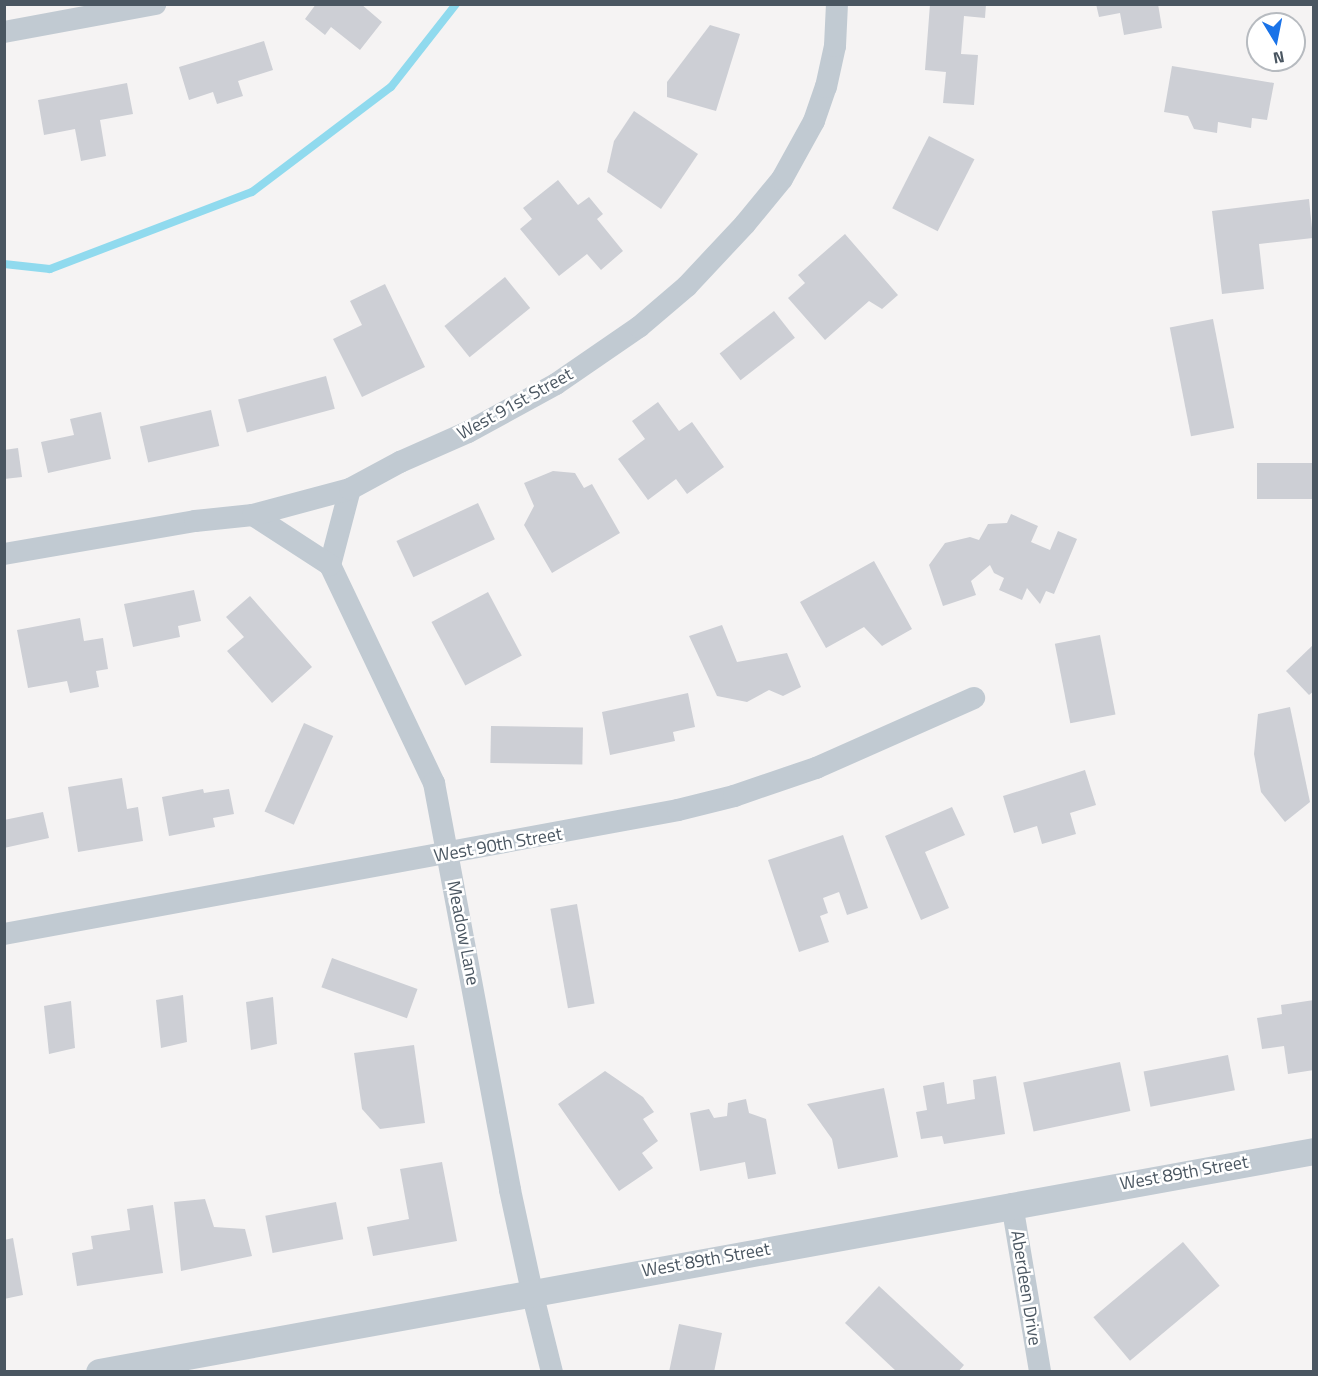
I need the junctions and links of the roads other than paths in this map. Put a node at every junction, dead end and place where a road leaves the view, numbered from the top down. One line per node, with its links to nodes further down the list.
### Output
1 (155, 4): 3 (street)
2 (837, 4): 4 (street, West 91st Street)
3 (4, 32)
4 (350, 489): 5 (street, West 91st Street); 7 (street)
5 (253, 515): 6 (street, West 91st Street); 7 (street)
6 (4, 554)
7 (330, 565): 9 (street, Meadow Lane)
8 (974, 698): 9 (street, West 90th Street)
9 (448, 854): 10 (street, West 90th Street); 13 (street, Meadow Lane)
10 (4, 934)
11 (1314, 1151): 12 (street, West 89th Street)
12 (1012, 1204): 13 (street, West 89th Street); 16 (street, Aberdeen Drive)
13 (531, 1292): 14 (street, West 89th Street); 15 (street, Meadow Lane)
14 (99, 1371)
15 (552, 1371)
16 (1040, 1371)

